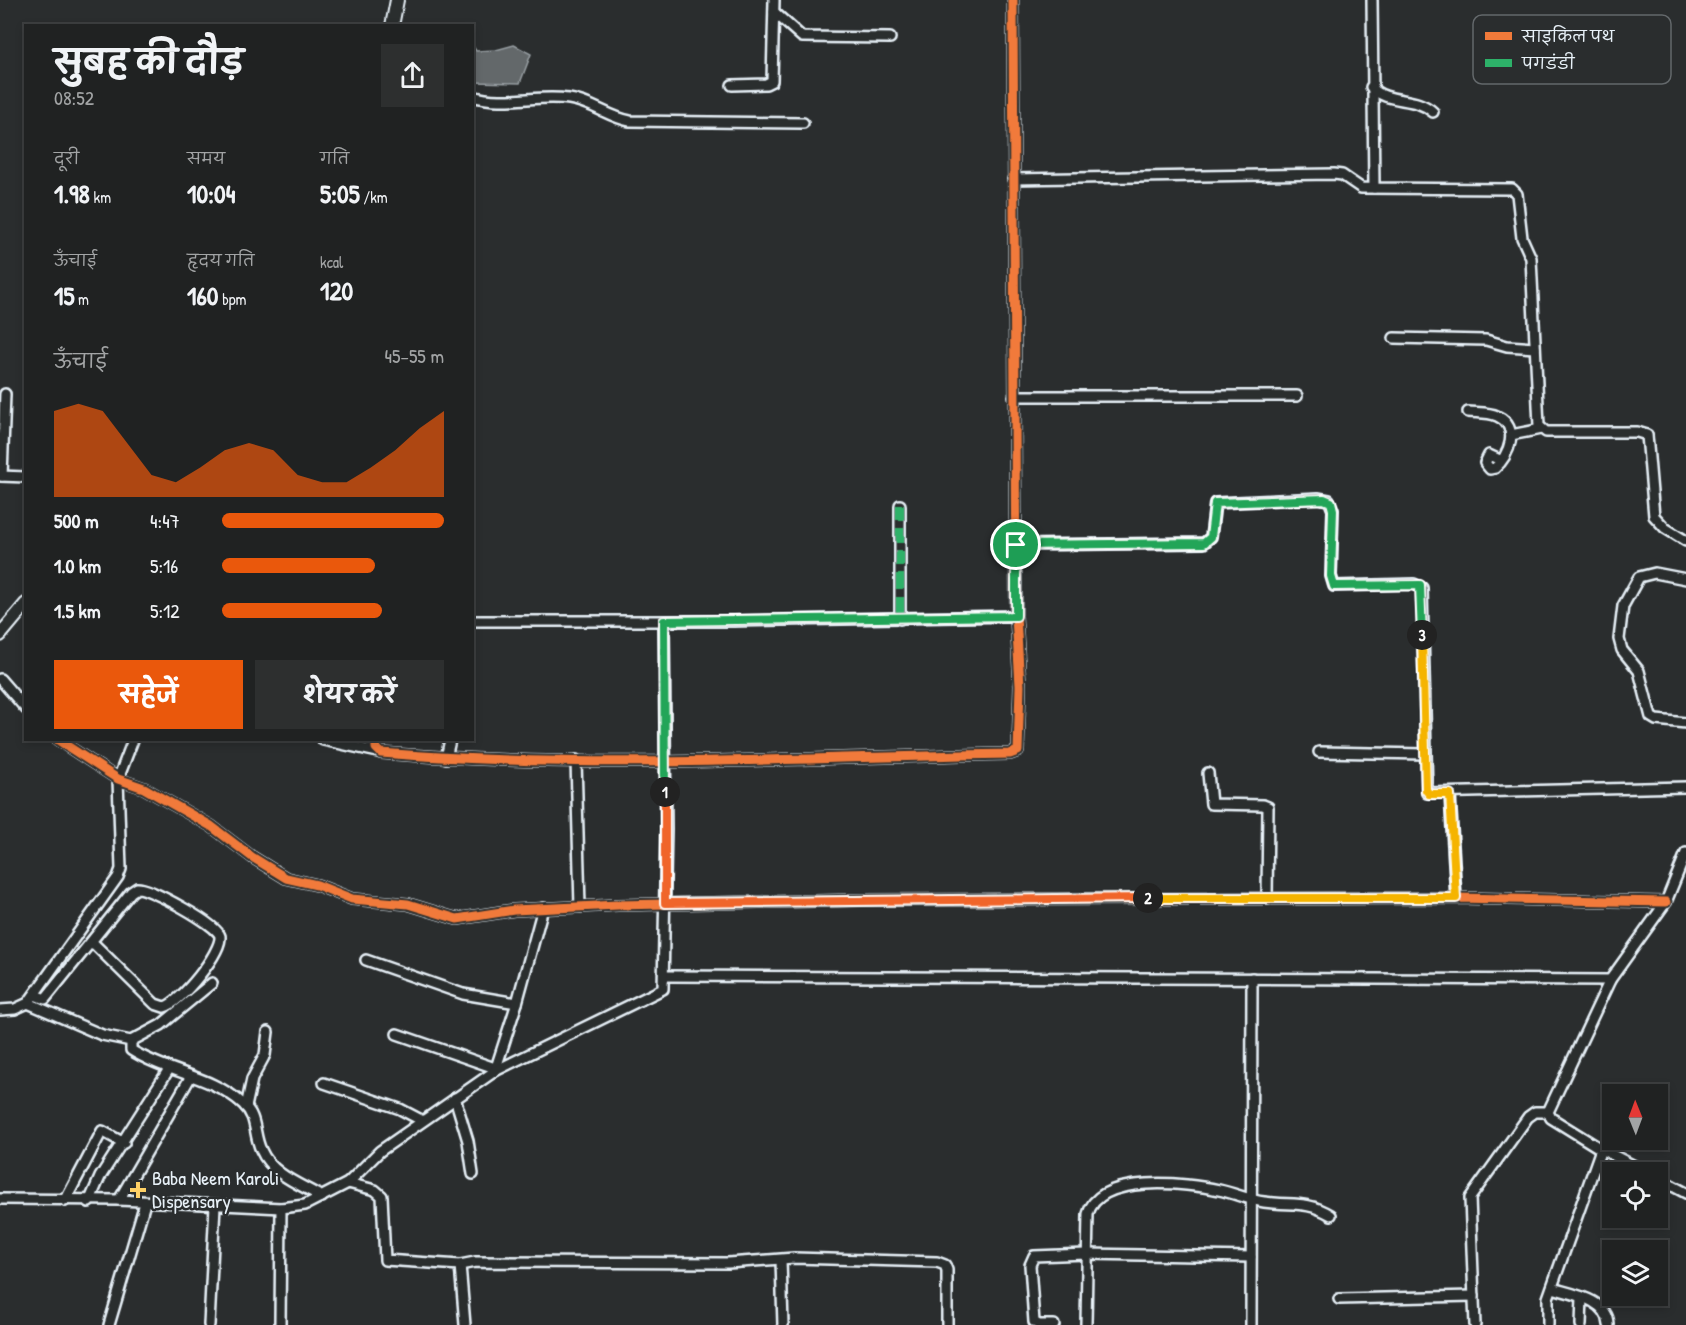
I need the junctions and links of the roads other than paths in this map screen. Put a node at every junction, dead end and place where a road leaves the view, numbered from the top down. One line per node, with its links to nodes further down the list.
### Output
1 (397, 0): 6 (street)
2 (774, 0): 5 (street)
3 (1013, 0): 13 (street)
4 (1372, 0): 9 (street)
5 (774, 12): 7 (street); 8 (street)
6 (392, 24)
7 (890, 38)
8 (732, 85)
9 (1371, 87): 11 (street); 14 (street)
10 (474, 96): 12 (street)
11 (1433, 112)
12 (803, 123)
13 (1013, 180): 14 (street); 18 (street)
14 (1374, 188): 16 (street)
15 (1394, 338): 16 (street)
16 (1535, 348): 21 (street)
17 (5, 394): 24 (street)
18 (1014, 396): 19 (street); 28 (street)
19 (1297, 396)
20 (1468, 412): 22 (street)
21 (1541, 429): 22 (street); 27 (street)
22 (1511, 435): 23 (street)
23 (1500, 460)
24 (1, 476): 25 (street)
25 (24, 477)
26 (900, 505): 32 (street)
27 (1686, 541)
28 (1016, 545): 31 (street); 46 (street)
29 (1686, 579): 38 (street)
30 (24, 606): 35 (street)
31 (1016, 616): 32 (street); 49 (street)
32 (900, 619): 34 (street)
33 (474, 621): 34 (street)
34 (664, 621): 49 (street)
35 (0, 635)
36 (0, 679): 37 (street)
37 (24, 707)
38 (1686, 723)
39 (60, 741): 51 (street)
40 (133, 741): 51 (street)
41 (328, 741): 44 (street)
42 (376, 741): 44 (street)
43 (450, 741): 47 (street)
44 (378, 752): 47 (street)
45 (1319, 752): 46 (street)
46 (1425, 754): 53 (street)
47 (446, 758): 48 (street)
48 (576, 760): 49 (street); 59 (street)
49 (665, 761): 58 (street)
50 (1208, 773): 56 (street)
51 (118, 779): 60 (street); 67 (street)
52 (1686, 787): 53 (street)
53 (1450, 794): 55 (street)
54 (1686, 853): 57 (street)
55 (1456, 898): 56 (street); 57 (street)
56 (1267, 899): 58 (street)
57 (1666, 902): 65 (street)
58 (665, 903): 59 (street); 63 (street)
59 (580, 907): 60 (street)
60 (543, 908): 69 (street)
61 (92, 942): 61 (street); 67 (street)
62 (366, 960): 69 (street)
63 (665, 976): 64 (street); 74 (street)
64 (1252, 978): 65 (street); 91 (street)
65 (1611, 980): 80 (street)
66 (212, 983): 73 (street)
67 (34, 995): 68 (street)
68 (28, 1003): 70 (street); 73 (street)
69 (518, 1003): 74 (street)
70 (0, 1010)
71 (268, 1032): 79 (street)
72 (397, 1034): 74 (street)
73 (131, 1041): 75 (street)
74 (495, 1069): 78 (street)
75 (169, 1070): 76 (street); 82 (street)
76 (191, 1076): 79 (street); 92 (street)
77 (324, 1083): 81 (street)
78 (455, 1098): 81 (street); 85 (street)
79 (246, 1107): 89 (street)
80 (1548, 1112): 83 (street); 104 (street)
81 (422, 1120): 86 (street)
82 (124, 1143): 93 (street); 94 (street)
83 (1601, 1149): 84 (street); 103 (street)
84 (1626, 1162)
85 (472, 1174)
86 (348, 1183): 89 (street); 102 (street)
87 (1668, 1183): 88 (street)
88 (1686, 1193)
89 (322, 1197): 97 (street)
90 (0, 1199): 93 (street)
91 (1252, 1199): 98 (street); 99 (street); 100 (street)
92 (119, 1200): 94 (street); 95 (street)
93 (65, 1201): 94 (street)
94 (89, 1202)
95 (145, 1203): 96 (street); 107 (street)
96 (215, 1205): 97 (street); 108 (street)
97 (281, 1208): 109 (street)
98 (1331, 1215)
99 (1086, 1254): 100 (street); 113 (street); 114 (street)
100 (1251, 1257): 115 (street)
101 (781, 1260): 102 (street); 111 (street); 112 (street)
102 (460, 1265): 110 (street)
103 (1552, 1288): 105 (street); 117 (street)
104 (1474, 1296): 106 (street); 116 (street)
105 (1582, 1298): 118 (street); 119 (street)
106 (1339, 1299)
107 (109, 1325)
108 (209, 1325)
109 (280, 1325)
110 (465, 1325)
111 (783, 1325)
112 (946, 1325)
113 (1054, 1325)
114 (1086, 1325)
115 (1251, 1325)
116 (1475, 1325)
117 (1548, 1325)
118 (1581, 1325)
119 (1609, 1325)

